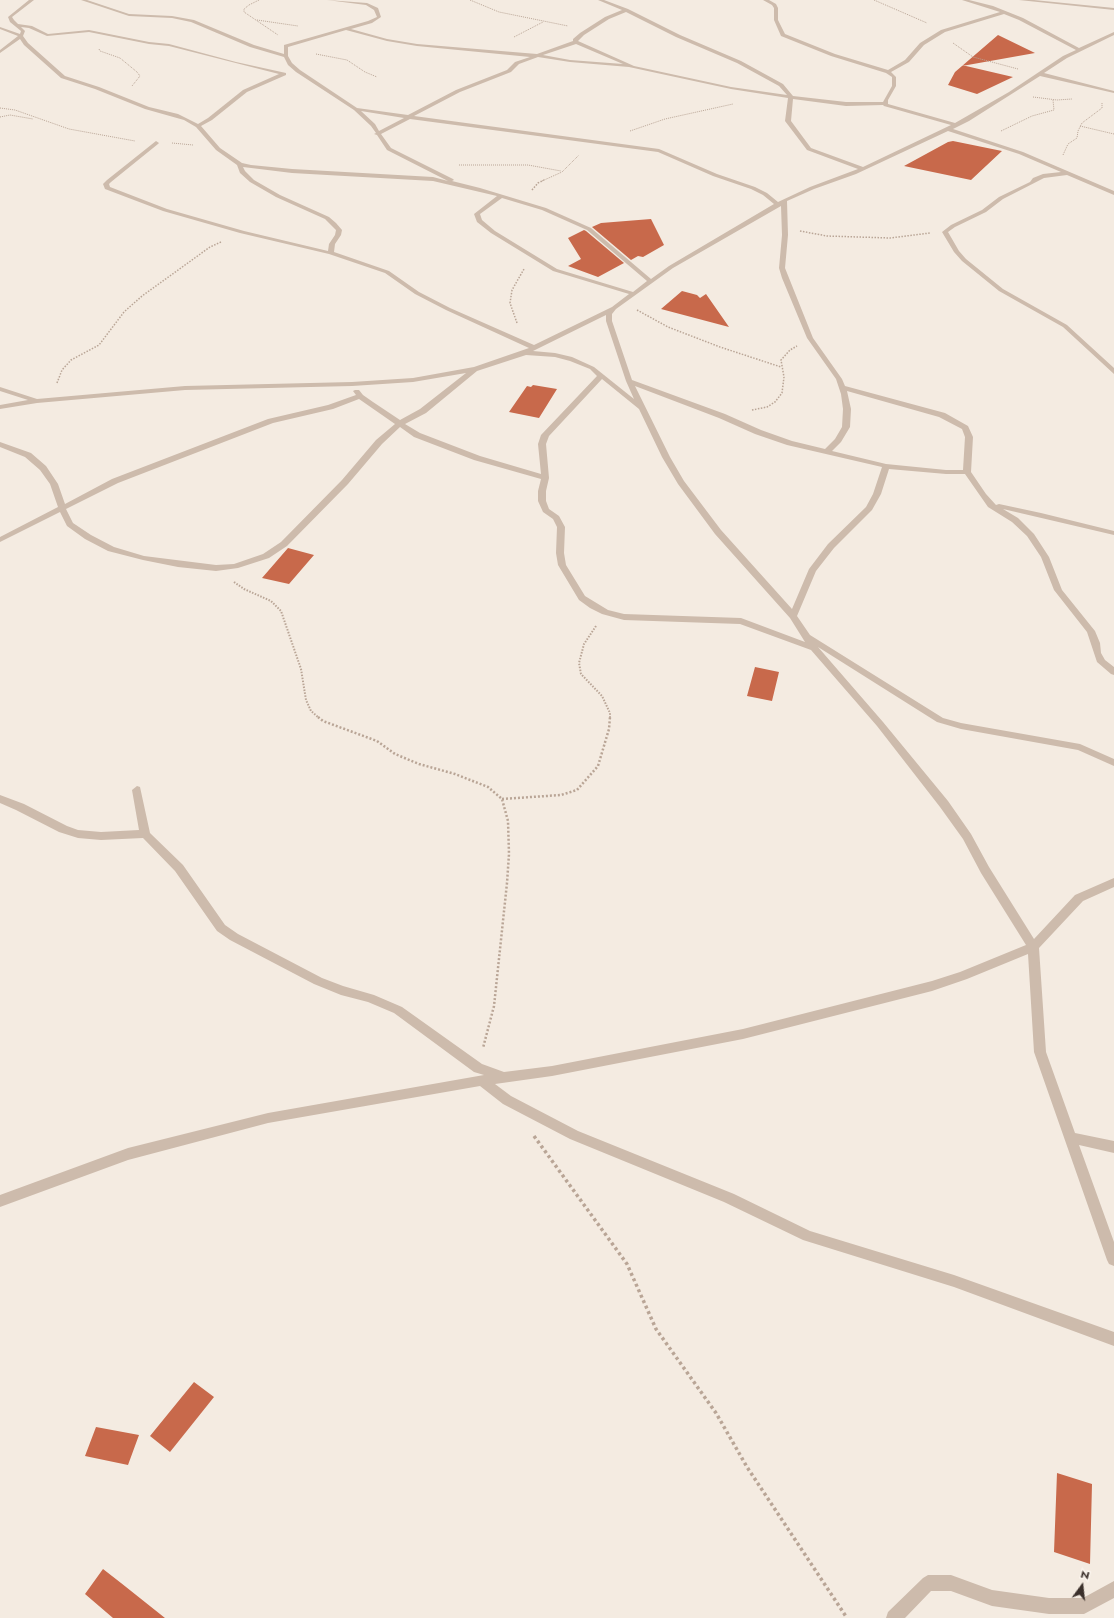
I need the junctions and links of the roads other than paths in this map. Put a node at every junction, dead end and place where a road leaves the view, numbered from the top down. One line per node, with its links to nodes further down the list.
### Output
1 (32, 0): 13 (street)
2 (83, 0): 21 (street)
3 (329, 0): 15 (street)
4 (600, 0): 10 (street)
5 (766, 0): 25 (street)
6 (964, 0): 9 (street)
7 (989, 0): 9 (street)
8 (1021, 0): 11 (street)
9 (991, 7): 12 (street)
10 (626, 10): 18 (street); 29 (street)
11 (1114, 10)
12 (1004, 12): 19 (street); 25 (street)
13 (18, 25): 17 (street); 26 (street)
14 (0, 28): 17 (street)
15 (344, 29): 21 (street); 22 (street)
16 (1114, 33): 19 (street)
17 (21, 36): 20 (street); 33 (street)
18 (576, 42): 22 (street); 23 (street)
19 (1079, 50): 27 (street)
20 (0, 52)
21 (286, 56): 24 (street)
22 (540, 56): 23 (street); 32 (street)
23 (633, 66): 29 (street)
24 (298, 71): 26 (street); 31 (street)
25 (888, 72): 30 (street)
26 (283, 74): 33 (street)
27 (1040, 74): 28 (street); 34 (street)
28 (1114, 92)
29 (791, 98): 30 (street); 38 (street)
30 (885, 103): 34 (street)
31 (356, 109): 32 (street); 35 (street)
32 (410, 117): 35 (street); 43 (street)
33 (198, 126): 37 (street)
34 (952, 127): 38 (street); 39 (street)
35 (377, 134): 40 (street)
36 (156, 143): 44 (street)
37 (240, 164): 40 (street); 44 (street)
38 (863, 169): 43 (street)
39 (1068, 173): 41 (street); 51 (street)
40 (459, 184): 42 (street)
41 (1114, 194)
42 (501, 196): 45 (street); 46 (street)
43 (781, 203): 45 (street); 55 (street)
44 (331, 253): 48 (street)
45 (651, 282): 46 (street)
46 (634, 294): 47 (street)
47 (614, 308): 48 (street); 53 (street)
48 (534, 348): 49 (street)
49 (524, 353): 50 (street); 52 (street)
50 (476, 369): 54 (street); 61 (street)
51 (1114, 372)
52 (602, 375): 60 (street); 66 (street)
53 (629, 381): 60 (street); 63 (street)
54 (352, 384): 57 (street); 58 (street)
55 (842, 387): 63 (street); 65 (street)
56 (0, 389): 58 (street)
57 (360, 396): 61 (street); 68 (street)
58 (37, 401): 59 (street)
59 (0, 407)
60 (644, 411): 71 (street)
61 (400, 423): 66 (street); 68 (street)
62 (0, 444): 68 (street)
63 (827, 451): 64 (street)
64 (886, 466): 65 (street); 71 (street)
65 (967, 472): 67 (street)
66 (545, 478): 73 (street)
67 (991, 505): 69 (street); 74 (street)
68 (62, 508): 70 (street)
69 (1114, 533)
70 (0, 540)
71 (793, 616): 72 (street)
72 (808, 636): 73 (street); 75 (street)
73 (814, 648): 80 (street)
74 (1114, 672)
75 (1114, 763)
76 (137, 790): 78 (street)
77 (0, 800): 78 (street)
78 (145, 834): 81 (street)
79 (1114, 882): 80 (street)
80 (1033, 947): 81 (street); 83 (street)
81 (504, 1077): 82 (street)
82 (482, 1081): 85 (street); 87 (street)
83 (1070, 1137): 84 (street); 86 (street)
84 (1114, 1147)
85 (0, 1201)
86 (1114, 1260)
87 (1114, 1339)
88 (1114, 1589): 89 (street)
89 (894, 1618)

